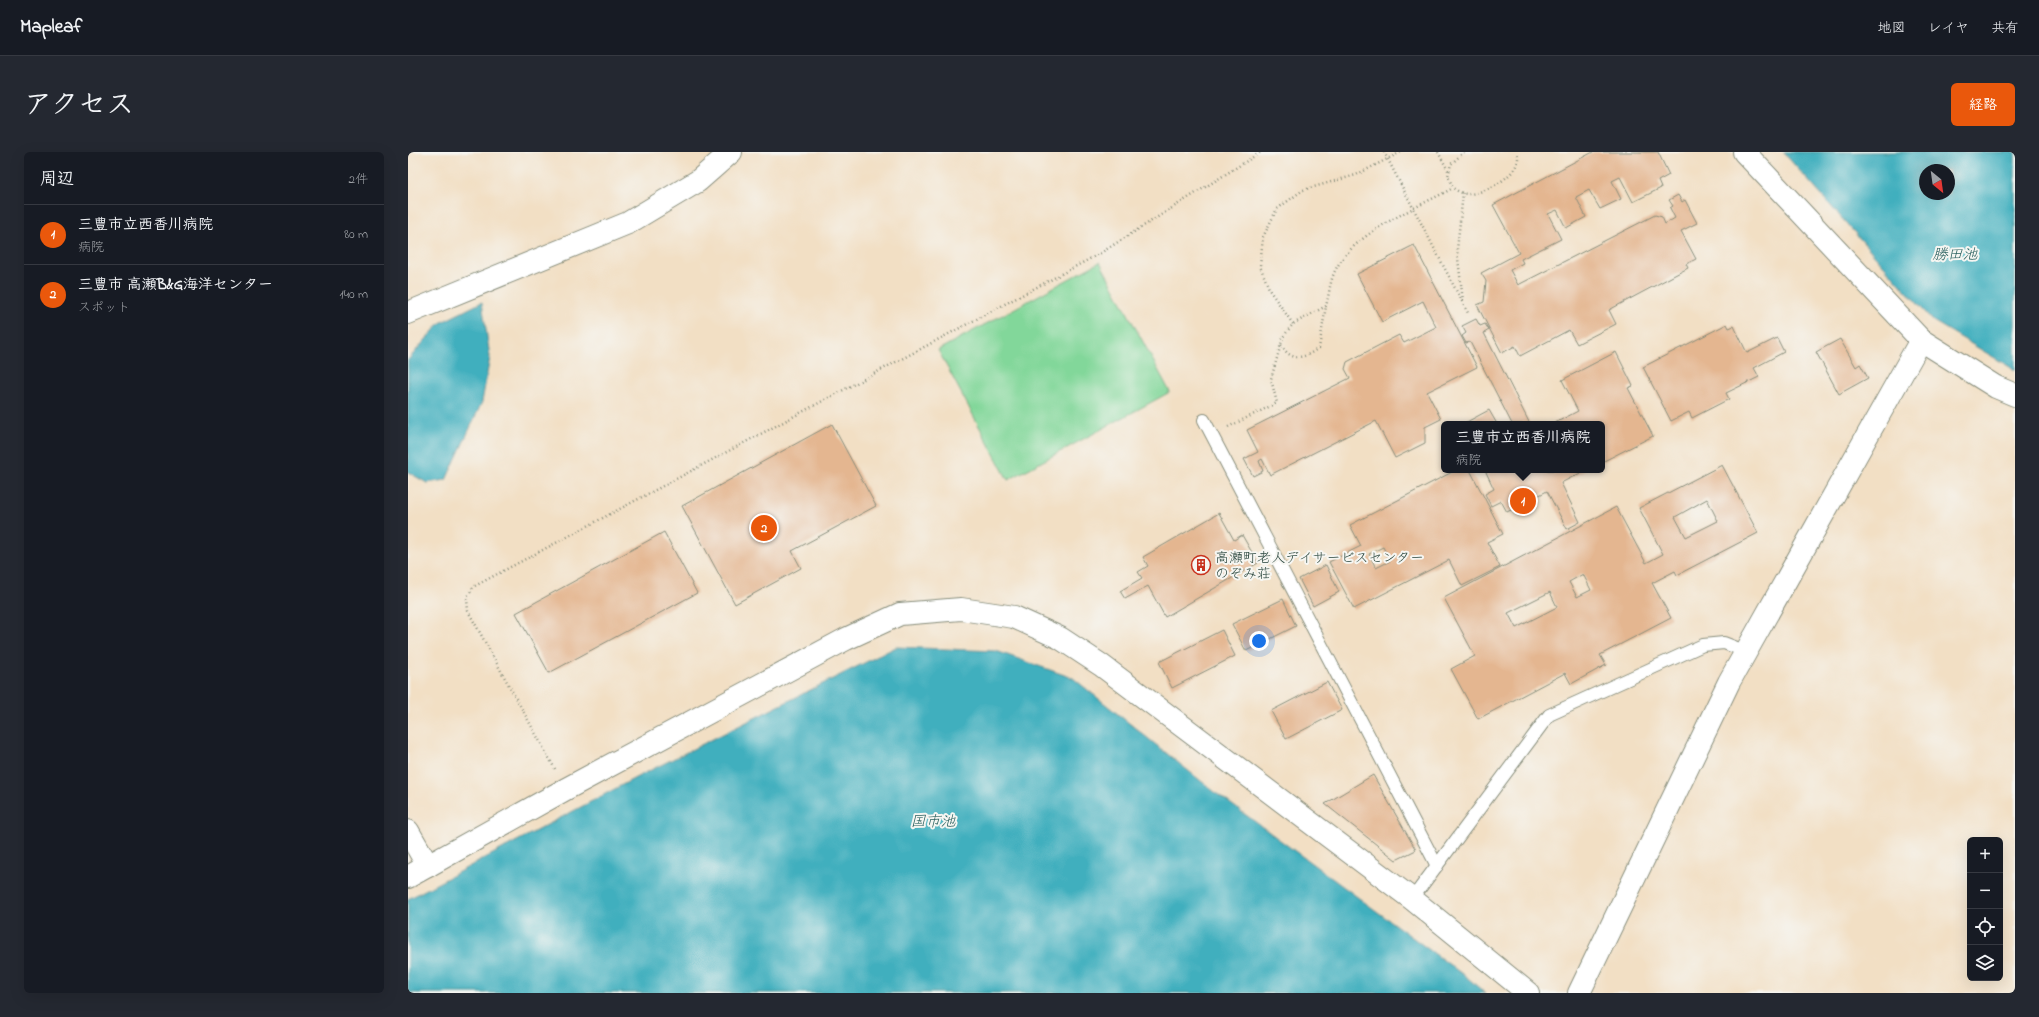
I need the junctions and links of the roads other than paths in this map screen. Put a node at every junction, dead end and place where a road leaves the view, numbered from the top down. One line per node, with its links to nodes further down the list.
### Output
1 (731, 152): 3 (street)
2 (1744, 152): 4 (street)
3 (408, 313)
4 (1921, 340): 5 (street); 7 (street)
5 (2015, 395)
6 (1204, 420): 10 (lane)
7 (1746, 652): 10 (lane); 14 (street)
8 (408, 830): 9 (street)
9 (428, 866): 11 (street); 12 (street)
10 (1437, 866): 12 (lane)
11 (408, 877)
12 (1412, 899): 13 (street)
13 (1528, 993)
14 (1579, 993)

